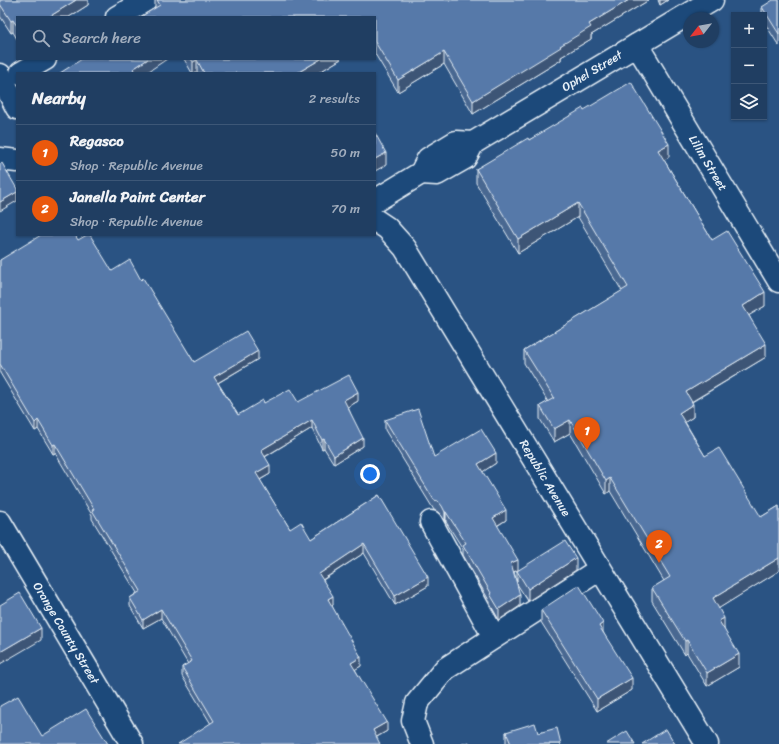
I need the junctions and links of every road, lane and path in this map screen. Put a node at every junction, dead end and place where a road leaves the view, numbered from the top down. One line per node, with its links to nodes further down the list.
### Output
1 (146, 0): 3 (street)
2 (712, 0): 4 (street, Ophel Street)
3 (119, 16)
4 (637, 45): 11 (street, Ophel Street); 13 (street, Lilim Street)
5 (43, 60): 6 (street)
6 (20, 72)
7 (8, 78): 8 (street)
8 (16, 105)
9 (0, 158): 10 (street)
10 (16, 161)
11 (376, 199)
12 (376, 221): 16 (street, Republic Avenue)
13 (779, 281)
14 (0, 522): 18 (street, Orange County Street)
15 (431, 522): 17 (street)
16 (600, 568): 17 (street); 20 (street, Republic Avenue)
17 (494, 637): 19 (street)
18 (132, 744)
19 (422, 744)
20 (707, 744)

